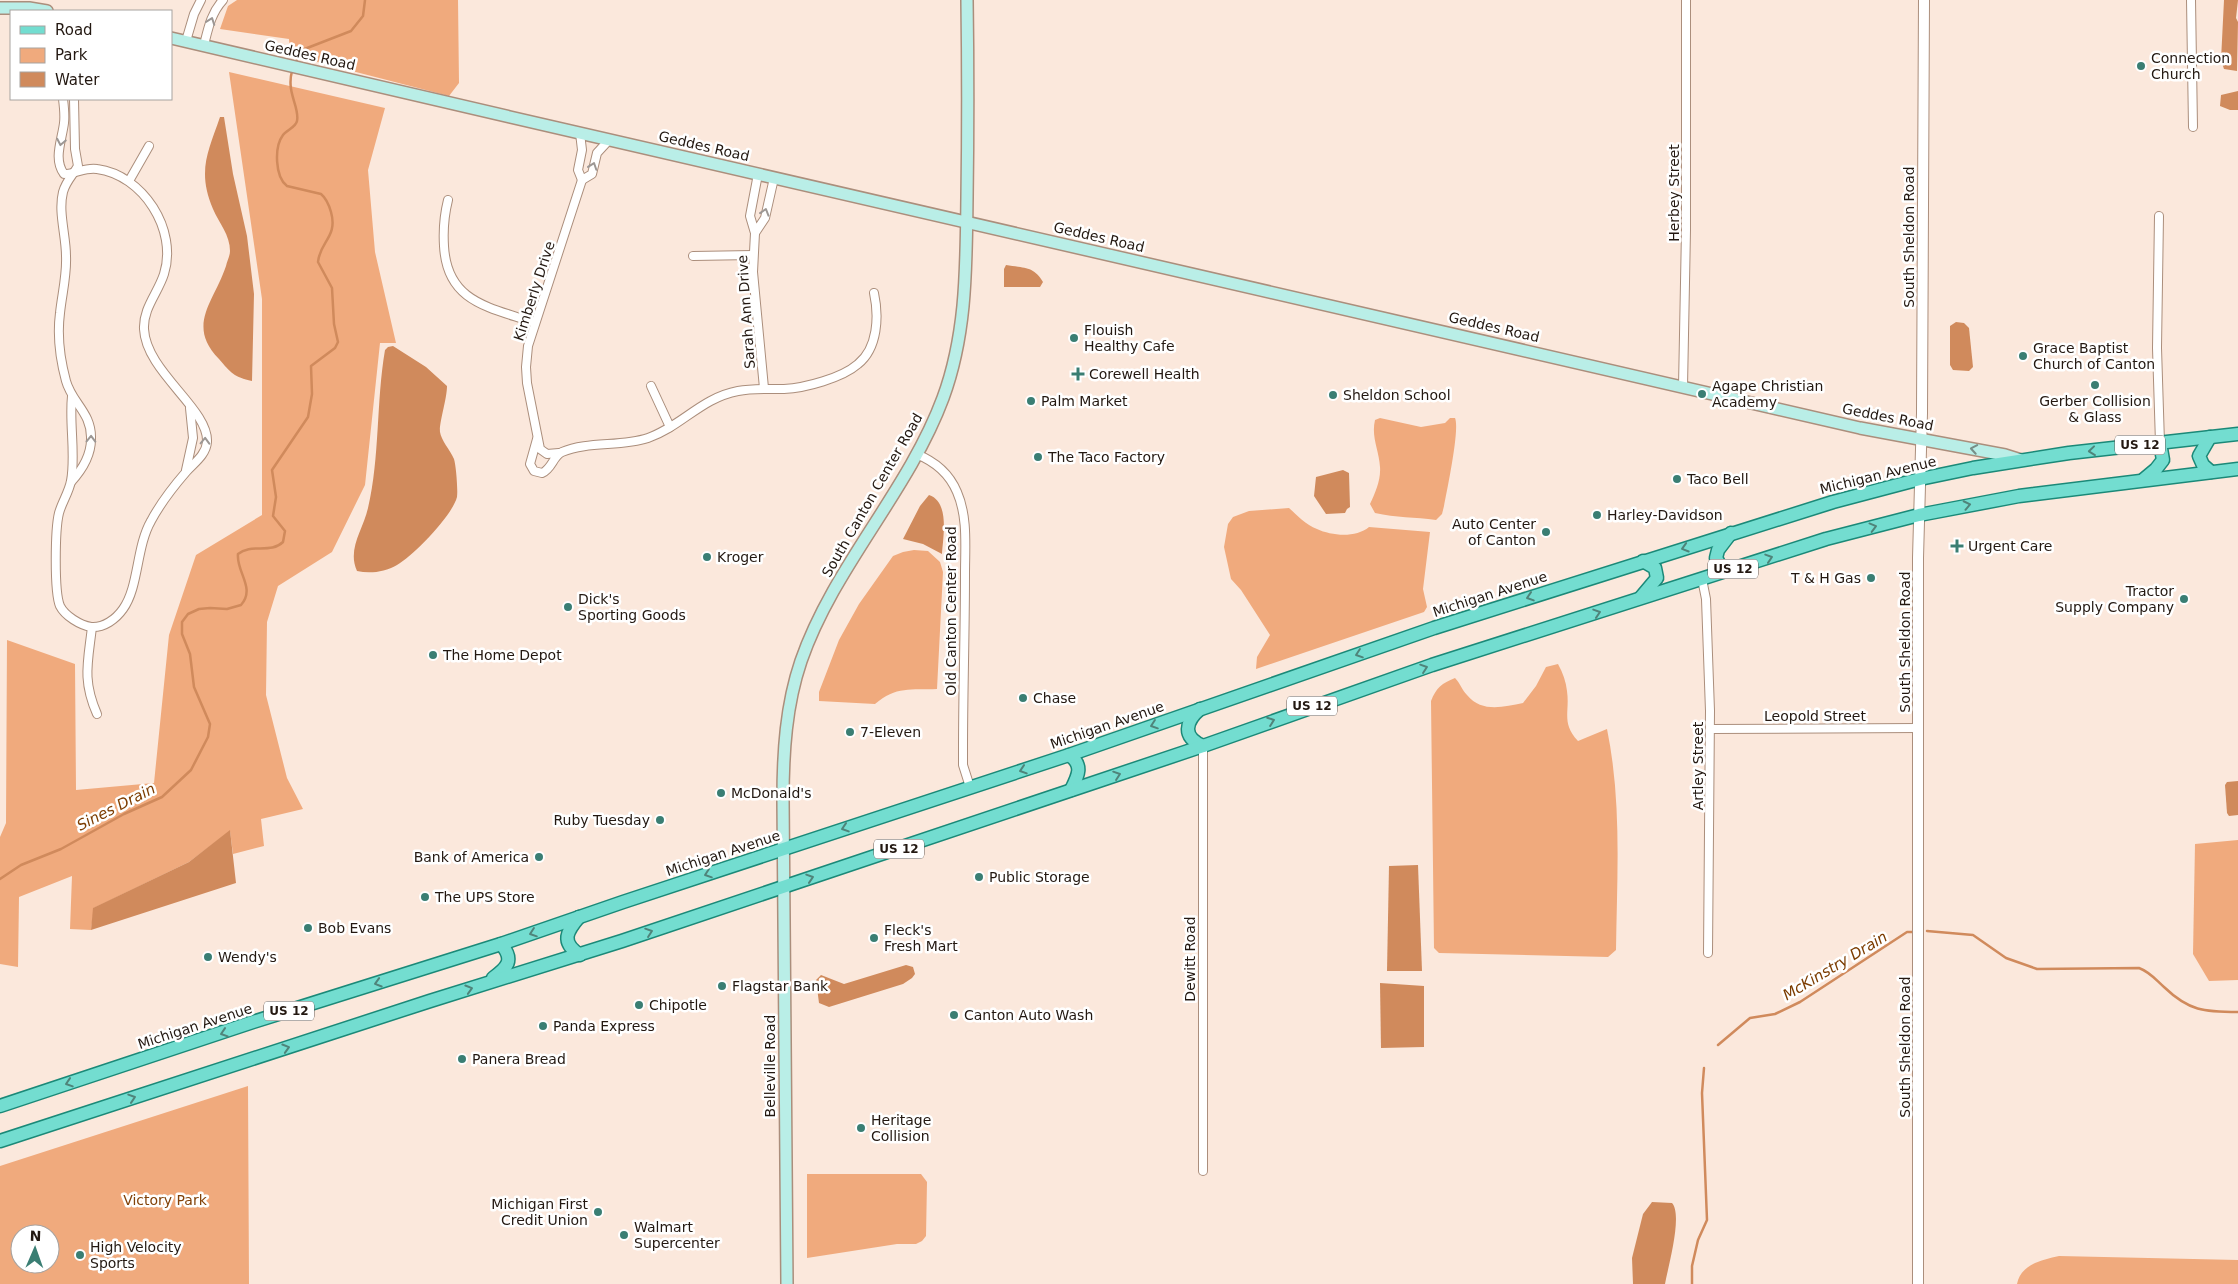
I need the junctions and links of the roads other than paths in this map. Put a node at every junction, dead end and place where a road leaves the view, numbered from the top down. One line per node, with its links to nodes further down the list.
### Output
1 (201, 0): 11 (street)
2 (967, 0): 26 (main road, South Canton Center Road)
3 (1686, 0): 33 (street, Herbey Street)
4 (1924, 0): 41 (street, South Sheldon Road)
5 (2191, 0): 15 (street)
6 (220, 1): 12 (street, one-way to 6)
7 (22, 4): 8 (main road); 9 (main road)
8 (5, 5)
9 (43, 10)
10 (172, 38): 11 (main road, Geddes Road)
11 (186, 41): 12 (main road, Geddes Road)
12 (204, 45): 16 (main road, Geddes Road)
13 (63, 100): 19 (street, one-way to 19)
14 (74, 100): 19 (street)
15 (2193, 127)
16 (580, 134): 17 (main road, Geddes Road); 22 (street, Kimberly Drive)
17 (609, 140): 20 (main road, Geddes Road); 22 (street, Kimberly Drive, one-way to 17)
18 (149, 146): 23 (street)
19 (74, 174): 23 (street); 35 (street)
20 (758, 174): 21 (main road, Geddes Road); 27 (street, Sarah Ann Drive)
21 (774, 178): 26 (main road, Geddes Road); 27 (street, Sarah Ann Drive, one-way to 21)
22 (582, 180): 31 (street, Kimberly Drive)
23 (129, 181): 36 (street)
24 (448, 200): 31 (street)
25 (2160, 216): 42 (street)
26 (967, 222): 33 (main road, Geddes Road); 44 (main road, South Canton Center Road)
27 (755, 233): 28 (street, Sarah Ann Drive)
28 (754, 254): 29 (street); 34 (street, Sarah Ann Drive)
29 (693, 256)
30 (874, 294): 34 (street)
31 (535, 323): 40 (street, Kimberly Drive)
32 (651, 386): 37 (street)
33 (1683, 386): 41 (main road, Geddes Road)
34 (764, 388): 37 (street)
35 (72, 396): 51 (street); 51 (street, one-way to 35)
36 (190, 408): 47 (street); 47 (street, one-way to 36)
37 (670, 427): 43 (street)
38 (2238, 434): 39 (main road, Michigan Avenue / US 12)
39 (2210, 437): 42 (main road, Michigan Avenue / US 12); 48 (main road)
40 (537, 439): 43 (street); 43 (street)
41 (1921, 440): 45 (main road, Geddes Road, one-way to 41); 49 (street, South Sheldon Road)
42 (2160, 443): 45 (main road, Michigan Avenue / US 12, one-way to 45); 50 (main road)
43 (559, 453)
44 (916, 454): 65 (street, Old Canton Center Road); 67 (main road, South Canton Center Road)
45 (2021, 460): 49 (main road, Michigan Avenue / US 12)
46 (2238, 468): 48 (main road, US 12)
47 (186, 472): 58 (street)
48 (2211, 472): 50 (main road, US 12)
49 (1920, 479): 52 (street, South Sheldon Road); 53 (main road, Michigan Avenue / US 12)
50 (2144, 479): 52 (main road, US 12, one-way to 50)
51 (71, 482): 58 (street)
52 (1919, 515): 55 (main road, US 12, one-way to 52); 61 (street, South Sheldon Road)
53 (1731, 534): 54 (main road, Michigan Avenue / US 12, one-way to 54); 55 (main road)
54 (1643, 561): 57 (main road); 59 (main road, Michigan Avenue / US 12, one-way to 59)
55 (1728, 571): 56 (main road, US 12)
56 (1702, 579): 57 (main road, US 12); 62 (street, Artley Street)
57 (1639, 599): 63 (main road, US 12, one-way to 57)
58 (92, 627): 60 (street)
59 (1200, 709): 63 (main road); 64 (main road, Michigan Avenue / US 12, one-way to 64)
60 (97, 714)
61 (1919, 728): 62 (street, Leopold Street); 78 (street, South Sheldon Road)
62 (1710, 729): 71 (street, Artley Street)
63 (1203, 746): 66 (main road, US 12, one-way to 63); 76 (street, Dewitt Road)
64 (1069, 754): 65 (main road, Michigan Avenue / US 12, one-way to 65); 66 (main road)
65 (970, 787): 67 (main road, Michigan Avenue / US 12, one-way to 67)
66 (1071, 790): 68 (main road, US 12, one-way to 66)
67 (783, 849): 68 (main road, Belleville Road); 69 (main road, Michigan Avenue / US 12, one-way to 69)
68 (784, 887): 72 (main road, US 12, one-way to 68); 77 (main road, Belleville Road)
69 (579, 917): 70 (main road, Michigan Avenue / US 12, one-way to 70); 72 (main road)
70 (501, 944): 73 (main road); 74 (main road, Michigan Avenue / US 12, one-way to 74)
71 (1708, 953)
72 (580, 954): 73 (main road, US 12)
73 (487, 983): 75 (main road, US 12, one-way to 73)
74 (0, 1106)
75 (0, 1141)
76 (1202, 1171)
77 (787, 1284)
78 (1918, 1284)

